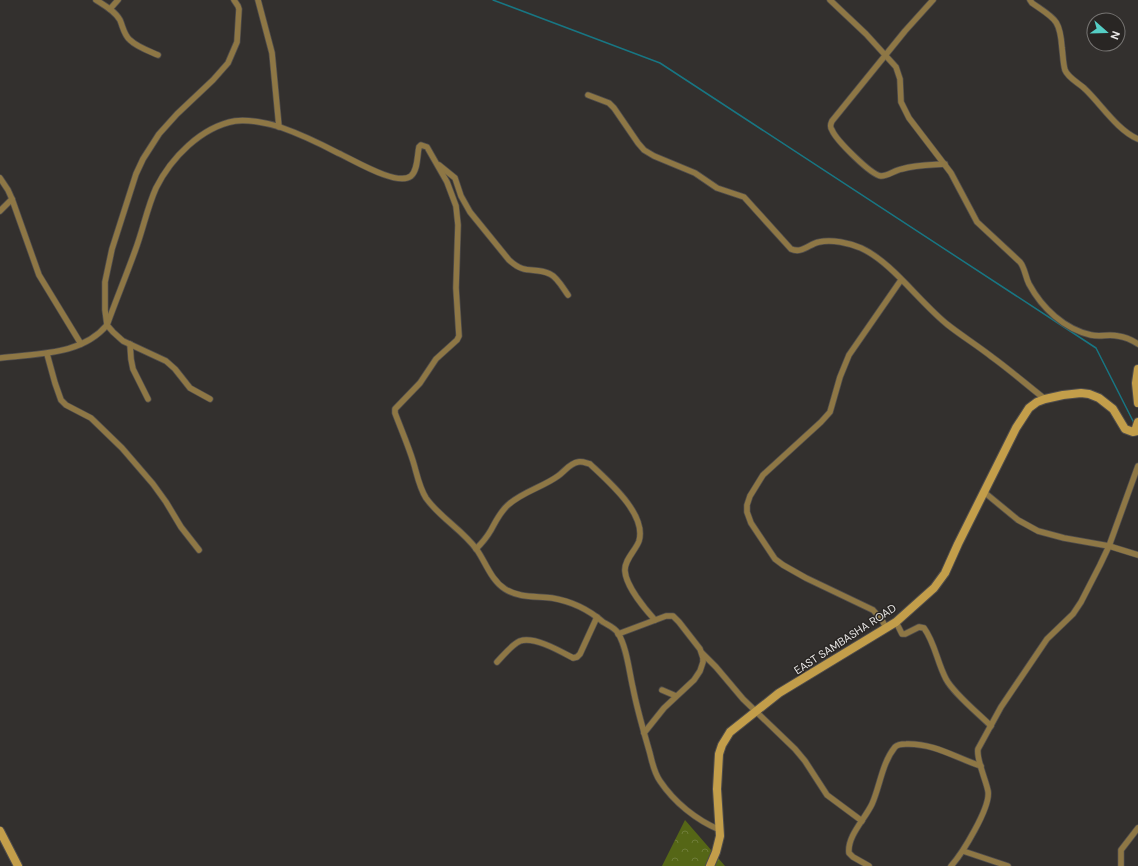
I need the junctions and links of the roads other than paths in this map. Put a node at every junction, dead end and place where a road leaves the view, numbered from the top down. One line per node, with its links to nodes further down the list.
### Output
1 (96, 0): 8 (street)
2 (118, 0): 8 (street)
3 (234, 0): 21 (street)
4 (258, 0): 12 (street)
5 (830, 0): 9 (street)
6 (933, 0): 9 (street)
7 (1030, 0): 13 (street)
8 (110, 9): 10 (street)
9 (886, 54): 15 (street); 15 (street)
10 (158, 55)
11 (588, 95): 19 (street)
12 (279, 127): 14 (street); 21 (street)
13 (1138, 140)
14 (437, 164): 20 (street); 36 (street)
15 (945, 164): 24 (street)
16 (0, 178): 17 (street)
17 (12, 199): 18 (street); 22 (street)
18 (0, 211)
19 (901, 280): 30 (street); 42 (street)
20 (568, 294)
21 (108, 325): 22 (street); 23 (street)
22 (81, 344): 25 (street)
23 (130, 344): 28 (street); 29 (street)
24 (1138, 344)
25 (47, 354): 26 (street); 37 (street)
26 (0, 358)
27 (1138, 369): 31 (street)
28 (148, 399)
29 (210, 399)
30 (1045, 399): 32 (street, EAST SAMBASHA ROAD); 34 (street, EAST SAMBASHA ROAD)
31 (1138, 403)
32 (1138, 422)
33 (1138, 466): 35 (street)
34 (984, 492): 35 (street); 41 (street, EAST SAMBASHA ROAD)
35 (1108, 546): 38 (street); 49 (street)
36 (476, 549): 39 (street); 40 (street)
37 (199, 550)
38 (1138, 556)
39 (597, 617): 43 (street); 45 (street)
40 (655, 620): 43 (street); 44 (street)
41 (896, 622): 42 (street, EAST SAMBASHA ROAD); 49 (street)
42 (886, 628): 48 (street, EAST SAMBASHA ROAD)
43 (618, 634): 50 (street)
44 (702, 653): 47 (street); 48 (street)
45 (497, 662)
46 (662, 690): 47 (street)
47 (676, 696): 50 (street)
48 (755, 711): 52 (street); 54 (street, EAST SAMBASHA ROAD)
49 (991, 726): 51 (street)
50 (644, 733): 54 (street)
51 (981, 766): 52 (street); 56 (street)
52 (862, 821): 59 (street)
53 (1138, 828): 62 (street)
54 (720, 830): 58 (street, EAST SAMBASHA ROAD)
55 (0, 831): 57 (street)
56 (963, 851): 60 (street); 61 (street)
57 (18, 866)
58 (710, 866)
59 (869, 866)
60 (951, 866)
61 (1008, 866)
62 (1121, 866)

